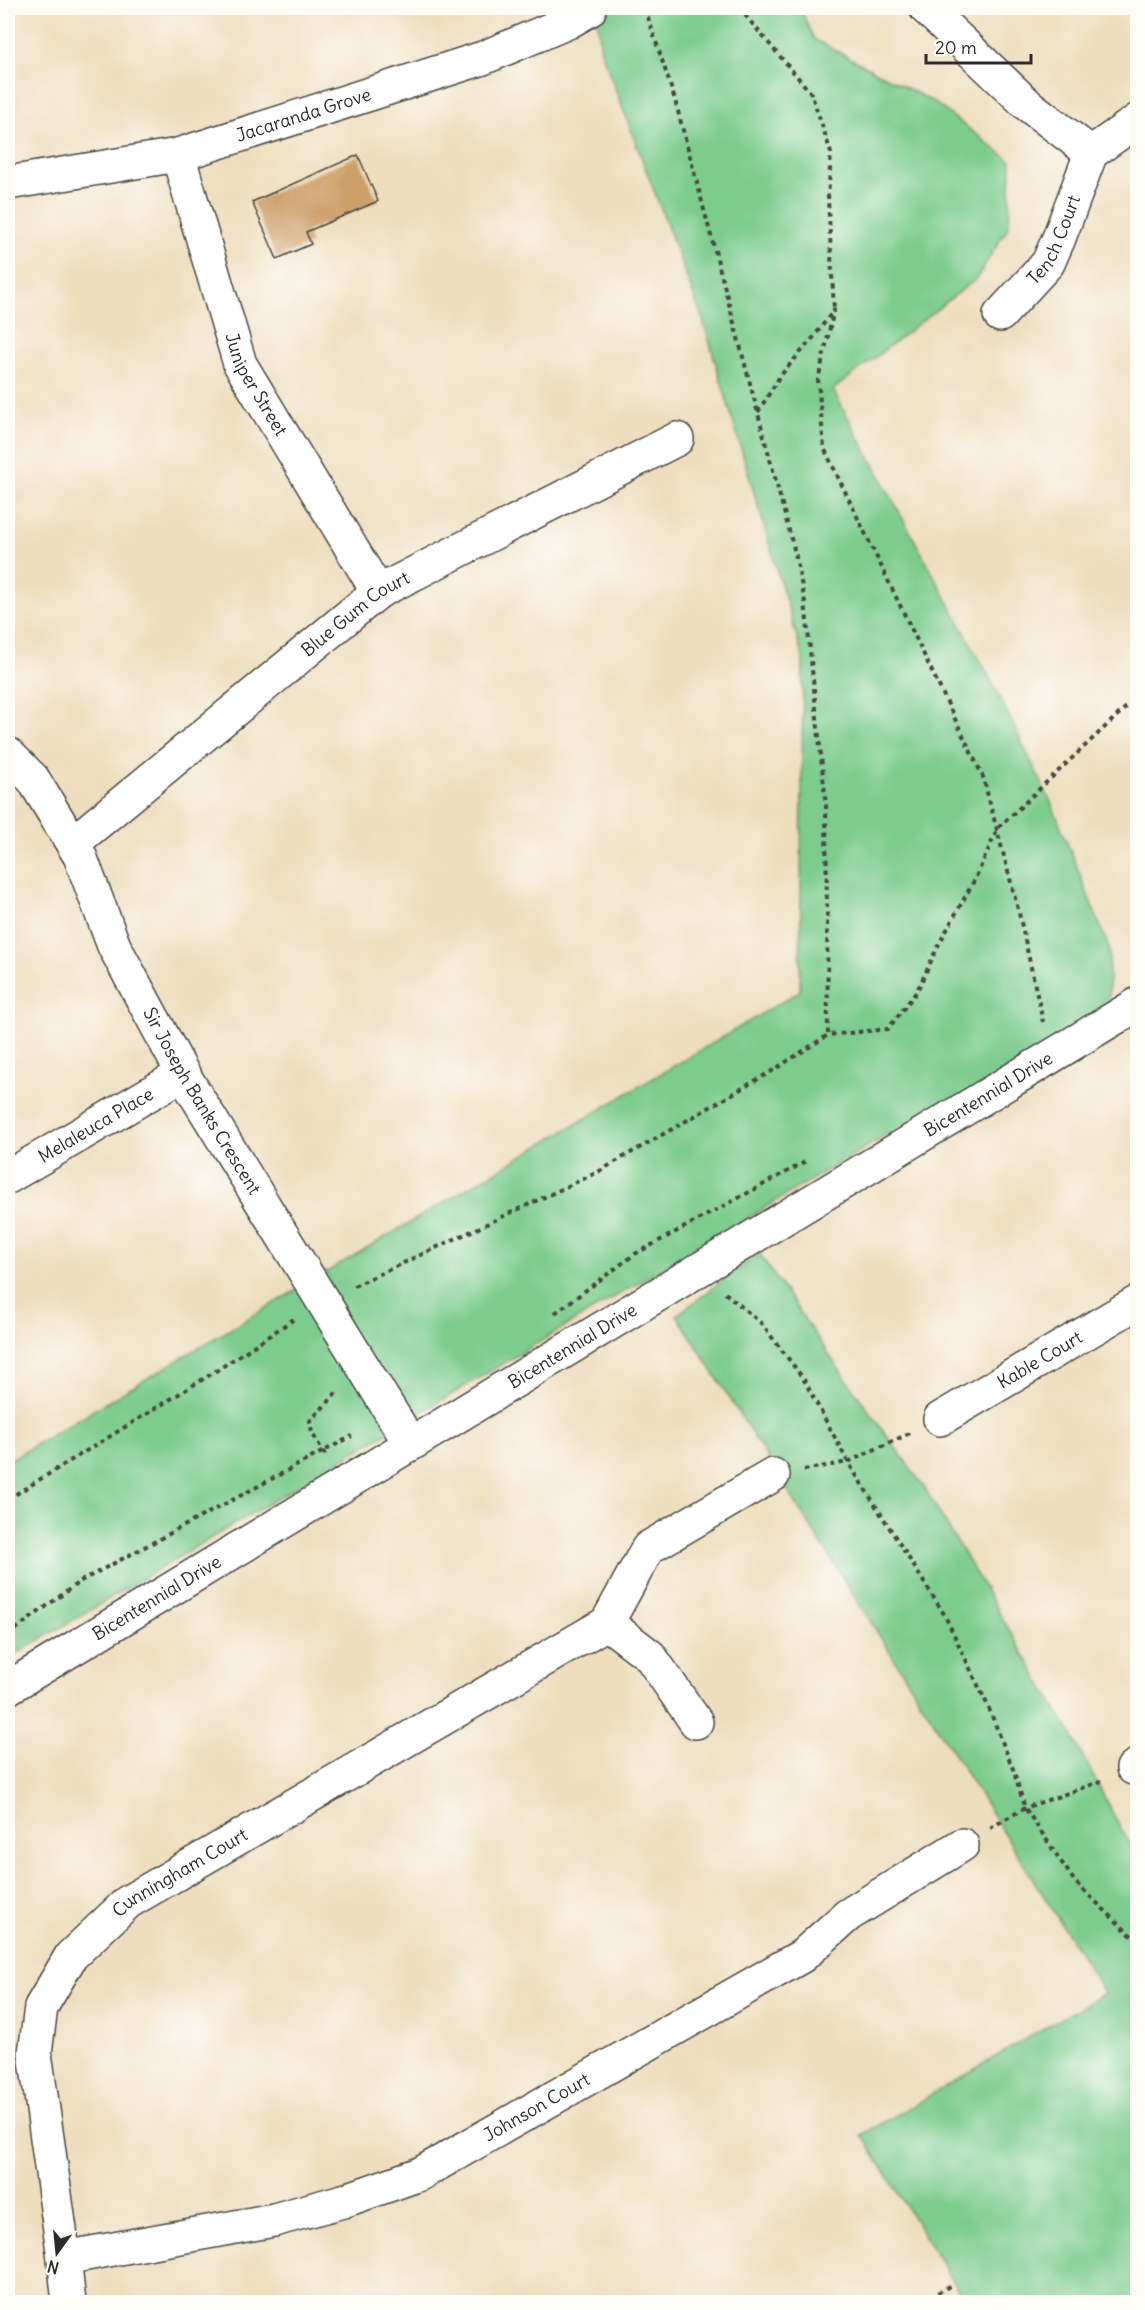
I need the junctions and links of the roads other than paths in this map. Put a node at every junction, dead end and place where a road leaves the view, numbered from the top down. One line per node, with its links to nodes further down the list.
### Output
1 (589, 8): 5 (street, Jacaranda Grove)
2 (926, 8): 4 (street)
3 (1137, 120): 4 (street)
4 (1091, 153): 7 (street, Tench Court)
5 (178, 155): 6 (street, Jacaranda Grove); 9 (street, Juniper Street)
6 (8, 183)
7 (1000, 315)
8 (677, 439): 9 (street, Blue Gum Court)
9 (378, 592): 11 (street, Blue Gum Court)
10 (8, 754): 11 (street, Sir Joseph Banks Crescent)
11 (73, 843): 13 (street, Sir Joseph Banks Crescent)
12 (1137, 1004): 17 (street, Bicentennial Drive)
13 (183, 1074): 14 (street, Melaleuca Place); 17 (street, Sir Joseph Banks Crescent)
14 (8, 1177)
15 (1137, 1302): 16 (street, Kable Court)
16 (940, 1419)
17 (410, 1443): 20 (street, Bicentennial Drive)
18 (773, 1475): 19 (street)
19 (608, 1623): 21 (street); 23 (street, Cunningham Court)
20 (8, 1688)
21 (696, 1722)
22 (962, 1845): 23 (street, Johnson Court)
23 (64, 2258): 24 (street, Cunningham Court)
24 (69, 2302)

